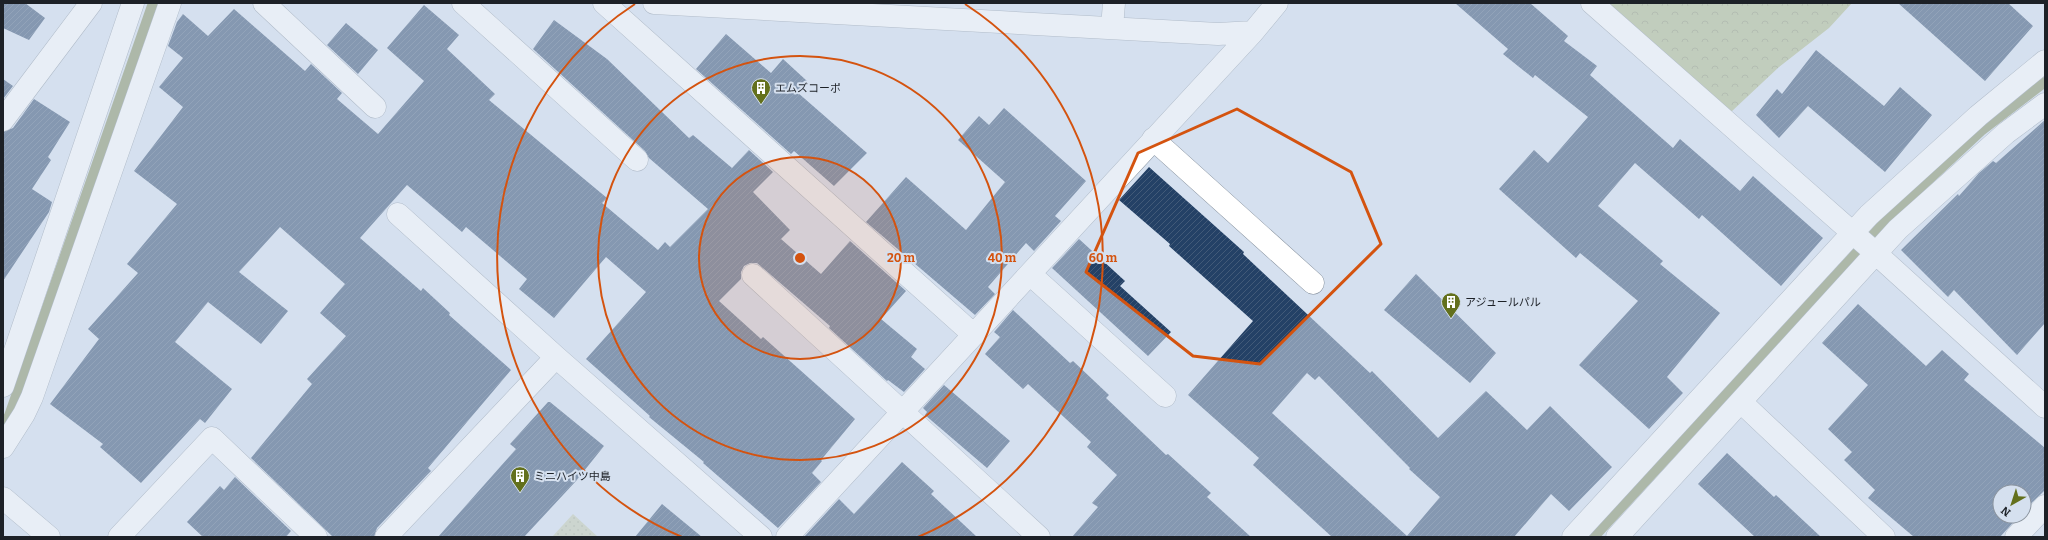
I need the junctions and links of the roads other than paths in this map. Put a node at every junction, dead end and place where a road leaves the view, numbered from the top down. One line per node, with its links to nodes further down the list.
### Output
1 (92, 3): 17 (street)
2 (133, 3): 14 (street)
3 (170, 3): 14 (street)
4 (264, 3): 16 (street)
5 (463, 3): 19 (street)
6 (604, 3): 25 (street)
7 (654, 3): 11 (street)
8 (1114, 3): 11 (street)
9 (1277, 3): 12 (street)
10 (1592, 3): 21 (street)
11 (1112, 28): 12 (street)
12 (1253, 32): 18 (street)
13 (2045, 61): 21 (street)
14 (126, 78): 27 (street); 32 (street)
15 (2045, 104): 21 (street)
16 (375, 107)
17 (3, 120)
18 (1153, 140): 22 (street); 24 (street)
19 (637, 160)
20 (398, 214): 26 (street)
21 (1865, 243): 29 (street); 30 (street); 42 (street)
22 (1030, 274): 25 (street); 28 (street)
23 (754, 275): 31 (street)
24 (1312, 283)
25 (974, 335): 31 (street)
26 (556, 357): 38 (street); 39 (street)
27 (3, 386)
28 (1165, 396)
29 (1741, 402): 43 (street); 44 (street)
30 (2045, 407)
31 (903, 412): 40 (street); 41 (street)
32 (3, 447)
33 (3, 498): 35 (street)
34 (2045, 506): 45 (street)
35 (49, 537)
36 (119, 537): 37 (street)
37 (316, 537)
38 (386, 537)
39 (761, 537)
40 (787, 537)
41 (1039, 537)
42 (1573, 537)
43 (1617, 537)
44 (1884, 537)
45 (2016, 537)

